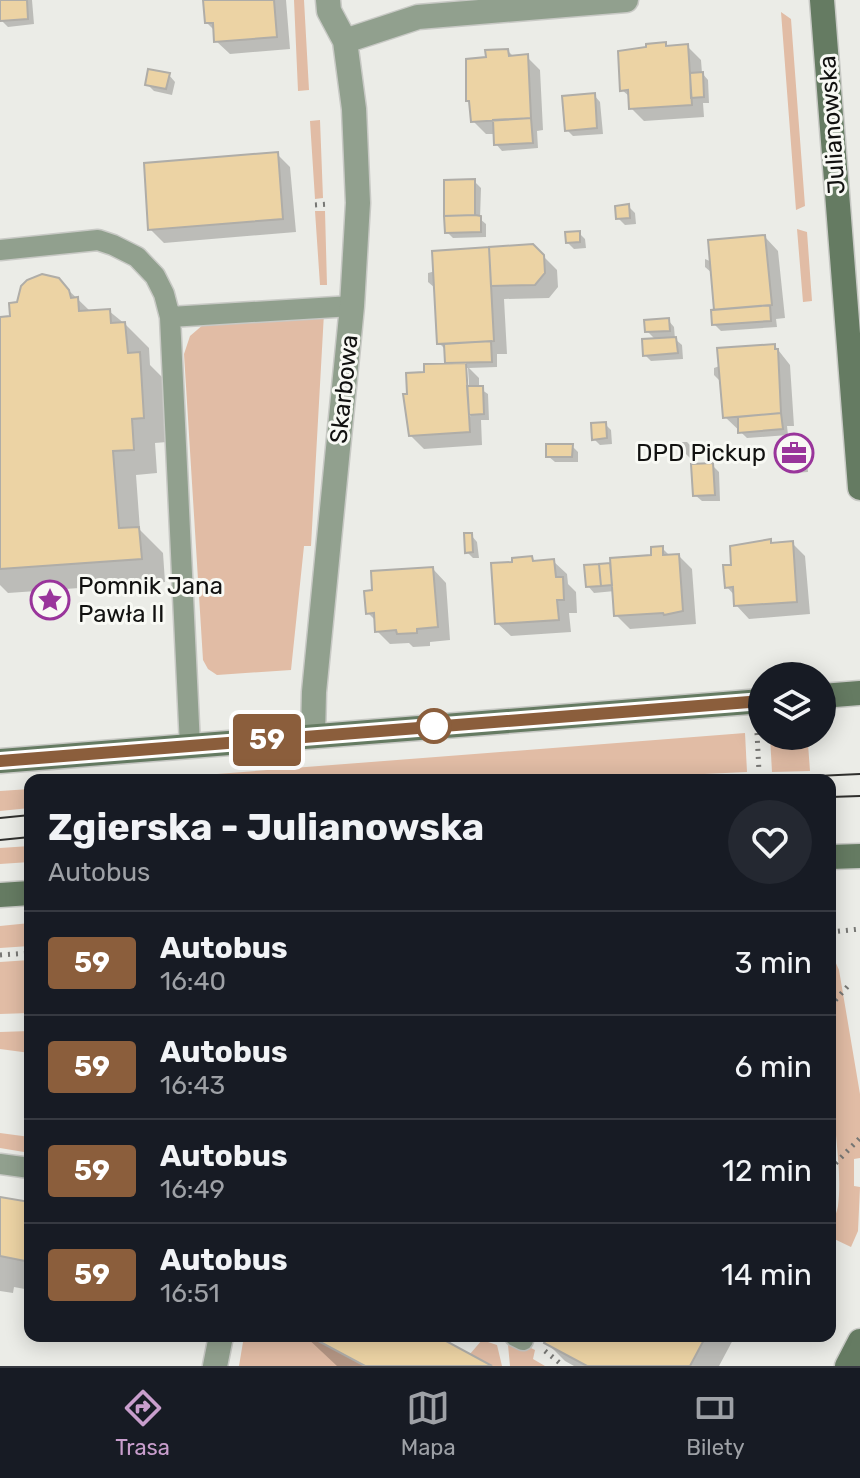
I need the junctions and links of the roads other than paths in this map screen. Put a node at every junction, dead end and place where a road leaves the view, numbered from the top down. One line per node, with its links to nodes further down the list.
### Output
1 (328, 0): 4 (street, Skarbowa)
2 (626, 0): 4 (street)
3 (822, 0): 8 (main road, Julianowska)
4 (345, 41): 6 (street, Skarbowa)
5 (0, 250): 7 (lane)
6 (352, 306): 7 (lane); 12 (street, Skarbowa)
7 (170, 317): 13 (lane)
8 (860, 488)
9 (860, 693): 10 (main road)
10 (836, 695)
11 (748, 702): 12 (main road)
12 (313, 736): 13 (main road)
13 (190, 746): 14 (main road)
14 (0, 761)
15 (860, 856): 16 (main road)
16 (836, 857)
17 (24, 893): 18 (main road)
18 (0, 895)
19 (0, 1164): 20 (lane)
20 (24, 1167)
21 (860, 1341): 24 (main road)
22 (220, 1342): 23 (street)
23 (215, 1366)
24 (847, 1366)

